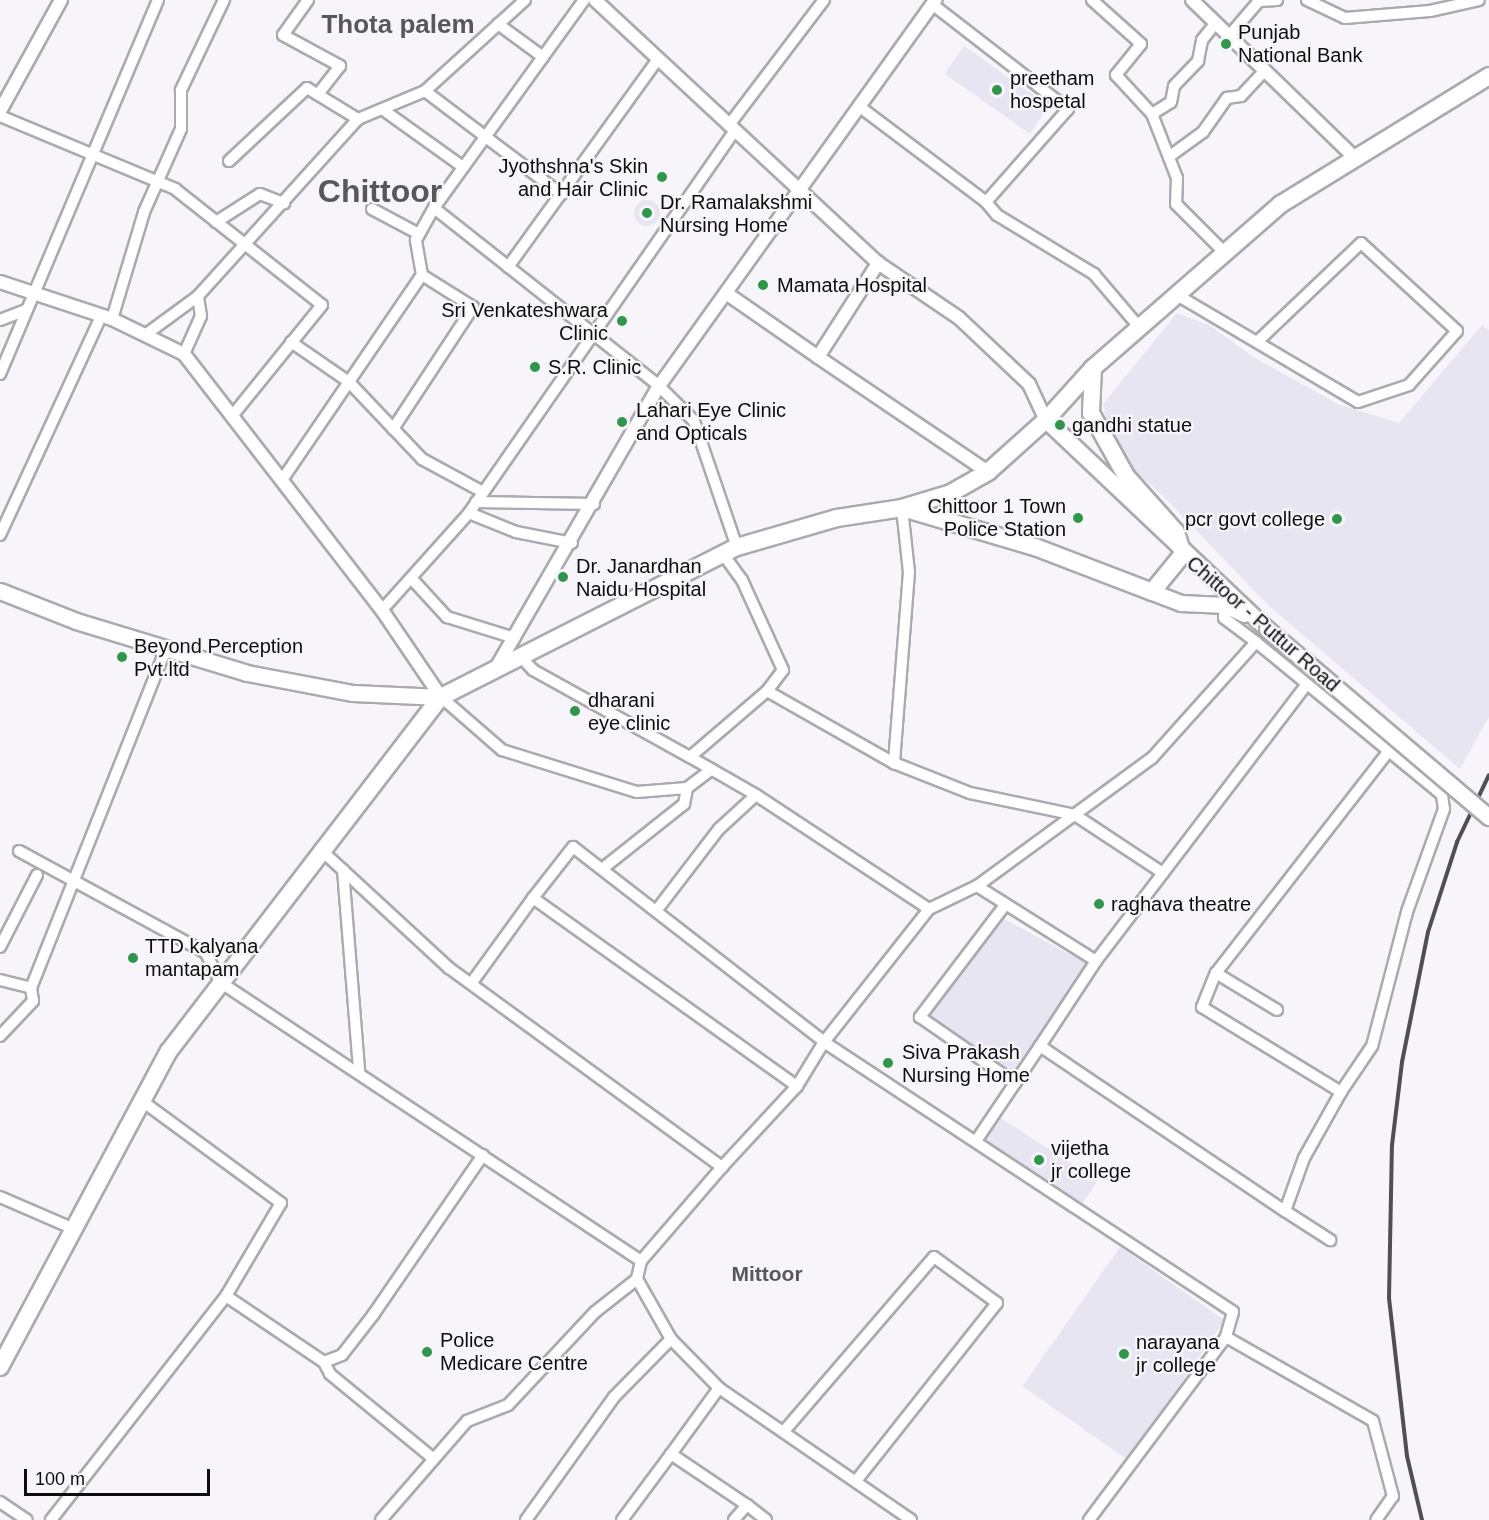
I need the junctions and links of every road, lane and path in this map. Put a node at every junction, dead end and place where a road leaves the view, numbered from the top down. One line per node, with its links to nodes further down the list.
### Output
1 (61, 0): 26 (street)
2 (158, 0): 32 (street)
3 (224, 0): 37 (street)
4 (309, 0): 23 (street)
5 (525, 0): 16 (street)
6 (584, 0): 18 (street)
7 (595, 0): 19 (street)
8 (824, 0): 30 (street)
9 (1092, 0): 27 (street)
10 (1192, 0): 15 (street)
11 (1272, 0): 17 (street)
12 (1307, 0): 13 (street)
13 (1479, 0)
14 (933, 2): 24 (street); 40 (street)
15 (1216, 23): 17 (street); 27 (street)
16 (498, 24): 18 (street); 22 (street)
17 (1229, 36): 20 (street)
18 (543, 57): 31 (street)
19 (658, 59): 30 (street); 39 (street)
20 (1264, 70): 33 (street); 34 (street)
21 (1489, 76): 34 (highway)
22 (425, 91): 25 (street); 31 (street)
23 (318, 94): 29 (street); 35 (street)
24 (860, 107): 38 (street); 40 (street)
25 (382, 109): 29 (street); 36 (street)
26 (0, 111)
27 (1152, 114): 33 (street)
28 (0, 116): 32 (street)
29 (358, 119): 41 (street)
30 (732, 128): 38 (street); 60 (street)
31 (486, 135): 36 (street); 39 (street)
32 (94, 155): 37 (street); 52 (street)
33 (1170, 156): 47 (street)
34 (1355, 158): 47 (highway)
35 (229, 160)
36 (464, 167): 42 (street)
37 (158, 182): 44 (street); 57 (street)
38 (800, 191): 48 (street); 53 (street)
39 (561, 194): 49 (street)
40 (986, 202): 59 (street)
41 (284, 203): 44 (street); 46 (street)
42 (434, 208): 45 (street); 49 (street)
43 (372, 209): 45 (street)
44 (216, 222): 46 (street)
45 (419, 234): 50 (street)
46 (245, 245): 55 (street); 63 (street)
47 (1225, 253): 54 (highway)
48 (878, 263): 65 (street); 71 (street)
49 (508, 267): 60 (street)
50 (422, 274): 68 (street); 72 (street)
51 (0, 282): 52 (street)
52 (33, 293): 56 (street); 57 (street)
53 (726, 293): 65 (street); 69 (street)
54 (1178, 295): 59 (highway); 62 (street)
55 (198, 296): 61 (street); 64 (street)
56 (26, 310): 58 (street); 67 (street)
57 (106, 318): 61 (street); 80 (street)
58 (0, 320)
59 (1140, 328): 66 (highway)
60 (591, 333): 69 (street); 75 (street)
61 (145, 335): 64 (street)
62 (1258, 341): 62 (street)
63 (291, 342): 68 (street); 70 (street)
64 (184, 354): 70 (street)
65 (818, 357): 73 (street)
66 (1093, 368): 71 (highway); 83 (highway)
67 (0, 374)
68 (349, 382): 72 (street); 74 (street)
69 (659, 386): 77 (street); 82 (street)
70 (232, 416): 74 (street)
71 (1046, 420): 73 (highway); 83 (main road, Chittoor - Puttur Road)
72 (393, 429): 75 (street)
73 (988, 472): 78 (highway)
74 (282, 480): 88 (street)
75 (483, 492): 76 (street)
76 (476, 502): 77 (street); 79 (street)
77 (594, 504): 81 (street)
78 (902, 508): 82 (highway); 86 (highway); 99 (street)
79 (469, 513): 81 (street); 84 (street)
80 (0, 535)
81 (572, 543): 89 (street)
82 (730, 551): 92 (highway); 95 (street)
83 (1183, 554): 86 (highway); 87 (main road, Chittoor - Puttur Road)
84 (412, 579): 88 (street); 89 (street)
85 (0, 591): 91 (main road)
86 (1152, 592): 87 (main road)
87 (1226, 598): 90 (street); 104 (main road, Chittoor - Puttur Road, bridge)
88 (382, 610): 96 (street)
89 (515, 638): 93 (street)
90 (1256, 642): 94 (street); 103 (street)
91 (166, 648): 96 (main road); 111 (street)
92 (520, 656): 93 (highway); 98 (street)
93 (495, 669): 96 (highway)
94 (1306, 685): 97 (street); 109 (street)
95 (767, 691): 98 (street); 99 (street)
96 (441, 697): 101 (street); 105 (highway)
97 (1389, 751): 119 (street); 131 (street)
98 (690, 757): 100 (street)
99 (894, 763): 103 (street)
100 (712, 769): 101 (street); 102 (street)
101 (687, 788): 107 (street)
102 (756, 795): 115 (street); 116 (street)
103 (1075, 815): 109 (street); 112 (street)
104 (1489, 817)
105 (320, 849): 108 (street); 122 (highway)
106 (20, 851): 111 (street)
107 (602, 869): 113 (street); 116 (street)
108 (343, 870): 121 (street); 128 (street)
109 (1162, 873): 118 (street)
110 (37, 875): 117 (street)
111 (76, 883): 122 (street); 123 (street)
112 (976, 885): 114 (street); 115 (street)
113 (533, 898): 121 (street); 130 (street)
114 (1005, 905): 118 (street); 129 (street)
115 (929, 909): 126 (street)
116 (656, 911): 126 (street)
117 (0, 947)
118 (1096, 961): 127 (street)
119 (1216, 973): 124 (street); 131 (street)
120 (0, 980): 123 (street)
121 (473, 981): 135 (street)
122 (220, 982): 128 (street); 132 (highway)
123 (31, 988): 125 (street)
124 (1277, 1010)
125 (0, 1036)
126 (824, 1042): 130 (street); 133 (street)
127 (1040, 1046): 129 (street); 137 (street)
128 (359, 1071): 134 (street)
129 (1015, 1083): 133 (street)
130 (796, 1086): 135 (street)
131 (1341, 1092): 137 (street)
132 (142, 1101): 138 (highway); 142 (street)
133 (976, 1141): 143 (street)
134 (483, 1155): 140 (street); 145 (street)
135 (722, 1167): 140 (street)
136 (0, 1197): 138 (street)
137 (1285, 1211): 139 (street)
138 (74, 1229): 146 (highway)
139 (1330, 1240)
140 (641, 1261): 141 (street)
141 (637, 1279): 144 (street); 150 (street)
142 (226, 1296): 145 (street); 155 (street)
143 (1226, 1338): 162 (street); 163 (street)
144 (671, 1339): 147 (street); 157 (street)
145 (324, 1362): 150 (street)
146 (0, 1367)
147 (720, 1388): 148 (street); 149 (street)
148 (785, 1430): 151 (street); 151 (street)
149 (671, 1454): 153 (street); 158 (street)
150 (434, 1459): 156 (street)
151 (856, 1481): 161 (street)
152 (0, 1502): 154 (street)
153 (747, 1505): 159 (street); 160 (street)
154 (27, 1520)
155 (51, 1520)
156 (381, 1520)
157 (526, 1520)
158 (622, 1520)
159 (734, 1520)
160 (766, 1520)
161 (910, 1520)
162 (1089, 1520)
163 (1376, 1520)

